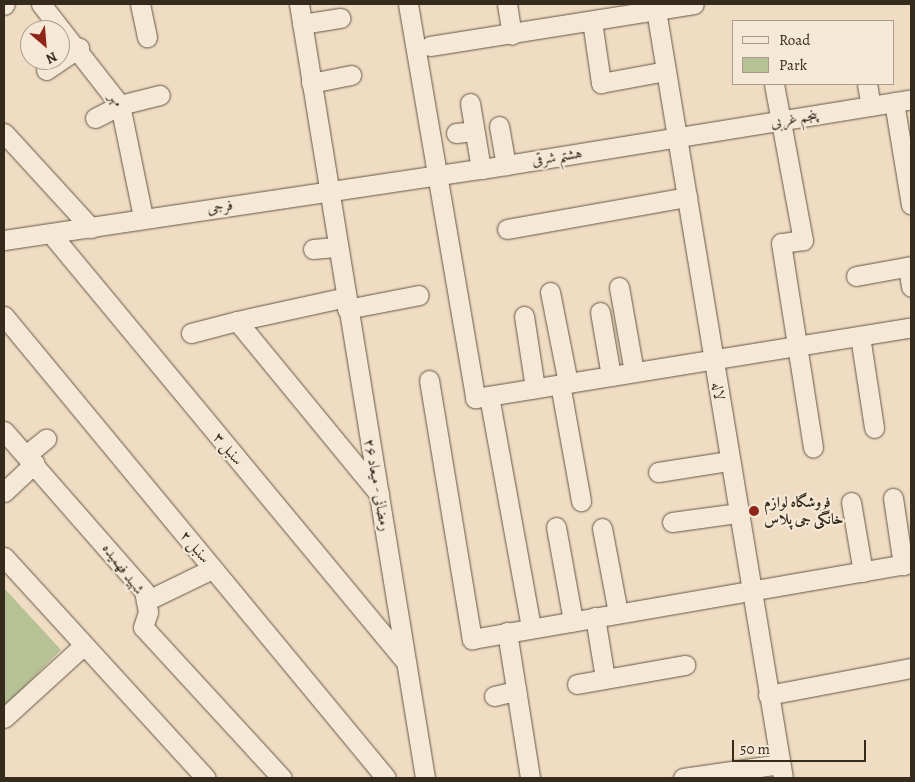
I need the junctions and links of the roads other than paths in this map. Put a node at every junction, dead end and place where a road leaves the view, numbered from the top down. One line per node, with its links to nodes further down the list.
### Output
1 (41, 4): 14 (street, مهر)
2 (140, 4): 12 (street)
3 (299, 4): 10 (street, رمضانی - میعاد ۲۶)
4 (408, 4): 33 (street)
5 (507, 4): 11 (street)
6 (694, 4): 7 (street)
7 (656, 7): 9 (street); 16 (street, لاله)
8 (341, 18): 10 (street)
9 (592, 21): 11 (street); 16 (street)
10 (302, 24): 18 (street, رمضانی - میعاد ۲۶)
11 (512, 35): 13 (street)
12 (147, 37)
13 (430, 46)
14 (79, 48): 15 (street); 24 (street, مهر)
15 (70, 54)
16 (666, 71): 30 (street, لاله)
17 (351, 75): 18 (street)
18 (311, 83): 34 (street, رمضانی - میعاد ۲۶)
19 (774, 85): 27 (street)
20 (868, 85): 25 (street)
21 (160, 95): 24 (street)
22 (902, 100): 25 (street, پنجم غربی); 36 (street)
23 (470, 103): 32 (street)
24 (120, 105): 26 (street); 37 (street, مهر)
25 (871, 106): 27 (street, پنجم غربی)
26 (95, 118)
27 (782, 121): 30 (street, پنجم غربی); 58 (street)
28 (499, 126): 31 (street)
29 (4, 133): 38 (street)
30 (677, 139): 31 (street, هشتم شرقی); 35 (street, لاله)
31 (506, 165): 32 (street, هشتم شرقی)
32 (481, 170): 33 (street, هشتم شرقی)
33 (438, 176): 34 (street, فرجی); 65 (street)
34 (329, 192): 37 (street, فرجی); 42 (street, رمضانی - میعاد ۲۶)
35 (686, 197): 39 (street); 59 (street, لاله)
36 (911, 206)
37 (143, 217): 38 (street, فرجی)
38 (91, 228): 40 (street, فرجی)
39 (507, 229)
40 (52, 235): 41 (street, فرجی); 94 (street, سنبل ۳)
41 (4, 240)
42 (338, 247): 43 (street); 50 (street, رمضانی - میعاد ۲۶)
43 (313, 249)
44 (910, 267): 45 (street); 47 (street)
45 (856, 276)
46 (618, 287): 60 (street)
47 (911, 287)
48 (550, 292): 63 (street)
49 (419, 295): 50 (street)
50 (346, 303): 54 (street); 74 (street, رمضانی - میعاد ۲۶)
51 (600, 312): 61 (street)
52 (4, 316): 84 (street, سنبل ۲)
53 (524, 316): 64 (street)
54 (237, 321): 56 (street); 74 (street)
55 (911, 327): 57 (street)
56 (191, 333)
57 (860, 336): 58 (street); 66 (street)
58 (798, 346): 59 (street); 69 (street)
59 (713, 360): 60 (street); 71 (street, لاله)
60 (634, 372): 61 (street)
61 (611, 376): 63 (street)
62 (429, 380): 92 (street)
63 (564, 384): 64 (street); 76 (street)
64 (536, 388): 65 (street)
65 (482, 397): 91 (street)
66 (874, 428)
67 (4, 431): 70 (street, شهید فهمیده)
68 (46, 439): 70 (street)
69 (813, 448)
70 (30, 459): 73 (street); 87 (street, شهید فهمیده)
71 (729, 461): 72 (street); 78 (street, لاله)
72 (658, 472)
73 (4, 492)
74 (379, 495): 94 (street, رمضانی - میعاد ۲۶)
75 (893, 498): 83 (street)
76 (581, 501)
77 (851, 502): 85 (street)
78 (738, 513): 79 (street); 86 (street, لاله)
79 (672, 522)
80 (556, 528): 90 (street)
81 (602, 528): 88 (street)
82 (4, 557): 93 (street)
83 (907, 564): 85 (street)
84 (212, 569): 87 (street); 106 (street, سنبل ۲)
85 (863, 572): 86 (street)
86 (750, 592): 88 (street); 100 (street, لاله)
87 (146, 601): 105 (street, شهید فهمیده)
88 (618, 613): 89 (street)
89 (595, 617): 90 (street); 97 (street)
90 (573, 621): 91 (street)
91 (531, 628): 92 (street)
92 (507, 632): 99 (street)
93 (84, 645): 102 (street); 104 (street)
94 (406, 662): 107 (street, رمضانی - میعاد ۲۶)
95 (685, 665): 97 (street)
96 (911, 668): 100 (street)
97 (605, 678): 98 (street)
98 (577, 684)
99 (516, 691): 101 (street); 108 (street)
100 (768, 695): 103 (street, لاله)
101 (494, 696)
102 (4, 718)
103 (782, 771): 109 (street)
104 (206, 778)
105 (282, 778)
106 (386, 778)
107 (425, 778)
108 (530, 778)
109 (683, 778)

